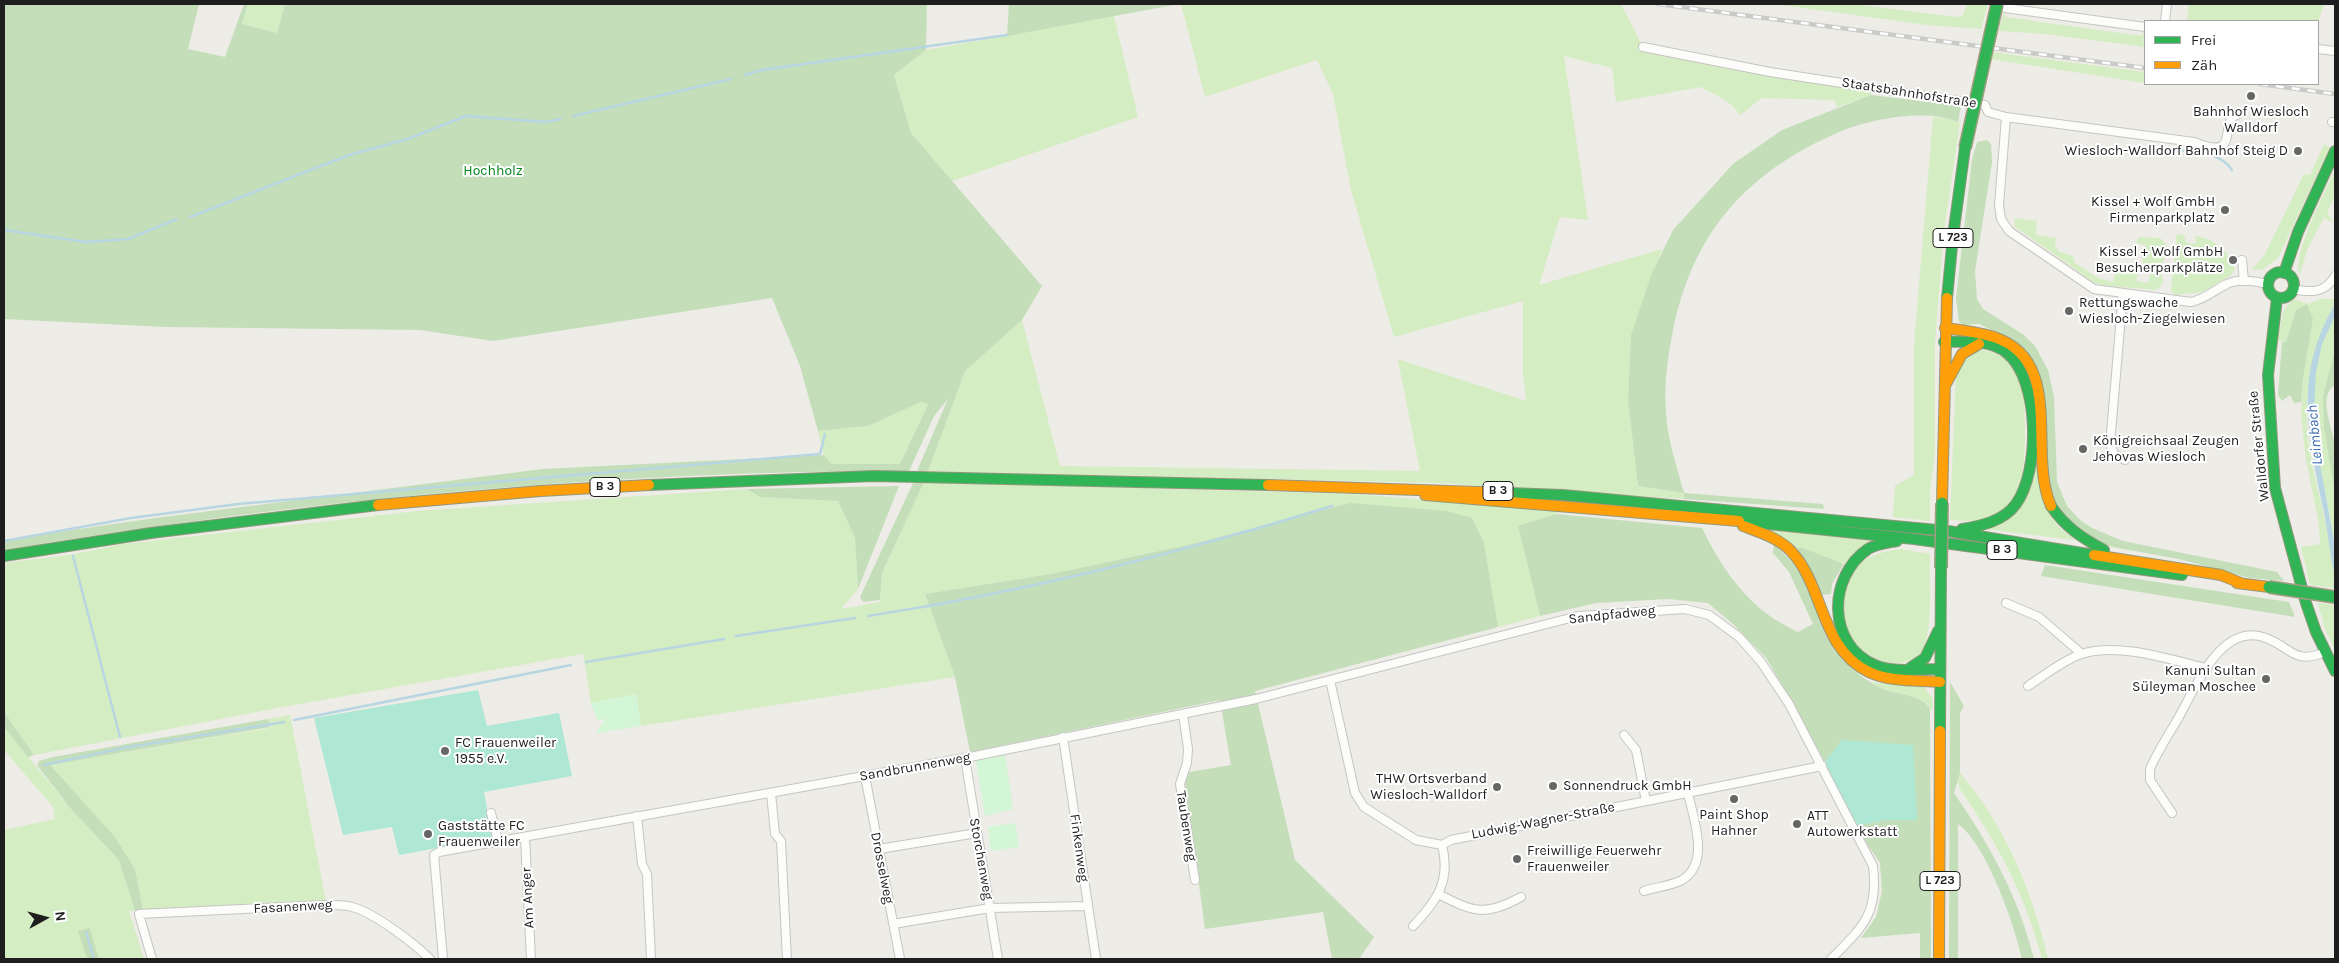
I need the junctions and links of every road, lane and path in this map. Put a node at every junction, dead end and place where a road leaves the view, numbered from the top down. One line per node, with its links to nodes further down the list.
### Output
1 (2167, 4): 3 (street)
2 (2001, 6): 4 (street); 20 (main road, L 723, bridge)
3 (2165, 20)
4 (2144, 27)
5 (1643, 47): 9 (street, Staatsbahnhofstraße)
6 (2319, 49): 7 (street)
7 (2335, 51)
8 (2238, 114): 9 (street, Staatsbahnhofstraße)
9 (2006, 117): 18 (street)
10 (2335, 151): 12 (main road)
11 (2242, 260): 14 (street)
12 (2284, 272): 15 (main road); 17 (main road)
13 (2335, 276): 16 (street)
14 (2244, 281): 15 (street); 18 (street)
15 (2268, 284): 19 (main road)
16 (2333, 286): 17 (street)
17 (2294, 289): 19 (main road)
18 (2123, 294): 24 (street)
19 (2278, 298): 35 (main road, Walldorfer Straße)
20 (1945, 328): 21 (main road, L 723); 30 (main road)
21 (1944, 342): 22 (main road); 23 (main road, L 723)
22 (1981, 343): 23 (main road); 27 (main road)
23 (1943, 395): 34 (main road, L 723, bridge)
24 (2125, 460)
25 (1211, 483): 26 (main road, B 3); 27 (main road, B 3); 29 (main road, B 3)
26 (1717, 519): 28 (main road, B 3); 42 (main road)
27 (1948, 531): 30 (main road, B 3)
28 (1914, 539): 31 (main road, B 3); 39 (main road)
29 (4, 556)
30 (2111, 556): 31 (main road, B 3)
31 (2243, 584): 32 (main road, B 3, bridge)
32 (2335, 597)
33 (2006, 603): 36 (street)
34 (1940, 624): 37 (main road, L 723); 39 (main road)
35 (2325, 652): 38 (street); 40 (main road, Walldorfer Straße)
36 (2082, 654): 38 (street); 43 (street)
37 (1940, 668): 39 (main road); 42 (main road, L 723)
38 (2205, 668): 54 (street)
39 (1906, 669)
40 (2335, 671)
41 (1330, 680): 44 (street, Sandbrunnenweg); 48 (street, Sandpfadweg); 59 (street)
42 (1940, 682): 79 (main road, L 723)
43 (2028, 686)
44 (1183, 714): 46 (street, Sandbrunnenweg); 61 (street, Taubenweg)
45 (1624, 735): 52 (street)
46 (1063, 737): 47 (street, Sandbrunnenweg); 65 (street, Finkenweg)
47 (965, 758): 49 (street, Sandbrunnenweg); 56 (street, Storchenweg)
48 (1822, 766): 51 (street, Ludwig-Wagner-Straße); 78 (street)
49 (865, 776): 50 (street, Sandbrunnenweg); 60 (street, Drosselweg)
50 (771, 793): 55 (street, Sandbrunnenweg); 74 (street)
51 (1688, 793): 52 (street, Ludwig-Wagner-Straße); 62 (street)
52 (1646, 801): 59 (street, Ludwig-Wagner-Straße)
53 (491, 813): 58 (street)
54 (2172, 813)
55 (637, 816): 57 (street, Sandbrunnenweg); 73 (street)
56 (976, 833): 60 (street); 66 (street, Storchenweg)
57 (525, 837): 58 (street, Sandbrunnenweg); 72 (street, Am Anger)
58 (498, 842): 71 (street, Sandbrunnenweg)
59 (1442, 846): 63 (street)
60 (879, 849): 67 (street, Drosselweg)
61 (1195, 880)
62 (1644, 891)
63 (1438, 894): 64 (street); 68 (street)
64 (1521, 897)
65 (1088, 906): 66 (street); 77 (street, Finkenweg)
66 (990, 908): 67 (street); 76 (street, Storchenweg)
67 (893, 924): 75 (street, Drosselweg)
68 (1413, 926)
69 (152, 959): 70 (street, Fasanenweg)
70 (430, 959)
71 (443, 959)
72 (531, 959)
73 (651, 959)
74 (788, 959)
75 (900, 959)
76 (998, 959)
77 (1096, 959)
78 (1832, 959)
79 (1939, 959)

